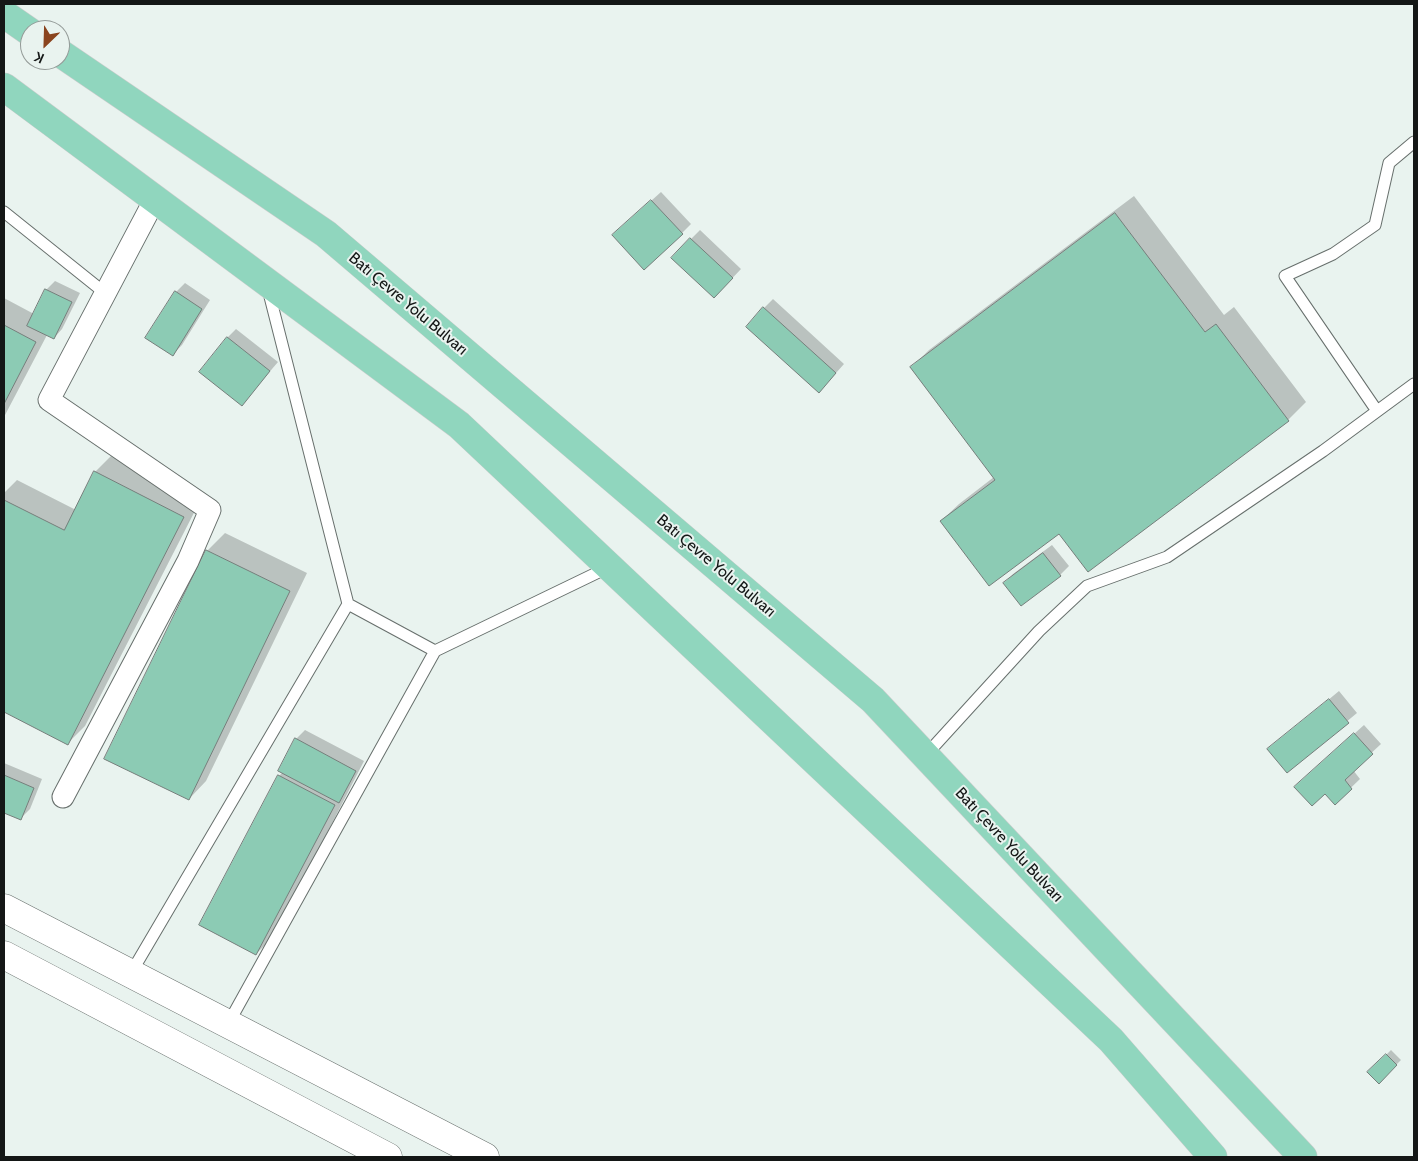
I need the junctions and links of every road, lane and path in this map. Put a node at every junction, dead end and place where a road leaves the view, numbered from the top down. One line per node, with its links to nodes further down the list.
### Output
1 (4, 14): 2 (highway)
2 (20, 25)
3 (70, 60): 15 (highway, Batı Çevre Yolu Bulvarı)
4 (4, 87): 6 (highway)
5 (1414, 142): 11 (lane)
6 (156, 199): 8 (highway); 9 (street)
7 (4, 212): 9 (lane)
8 (266, 282): 12 (highway); 13 (lane)
9 (106, 293): 16 (street)
10 (1414, 384): 11 (lane)
11 (1378, 411): 15 (lane)
12 (609, 567): 14 (lane); 23 (highway)
13 (348, 604): 14 (lane); 19 (lane)
14 (435, 651): 20 (lane)
15 (925, 756): 24 (highway, Batı Çevre Yolu Bulvarı)
16 (63, 797)
17 (4, 908): 19 (main road)
18 (4, 955): 21 (main road)
19 (131, 973): 20 (main road)
20 (228, 1024): 22 (main road)
21 (388, 1157)
22 (485, 1157)
23 (1213, 1157)
24 (1303, 1157)

